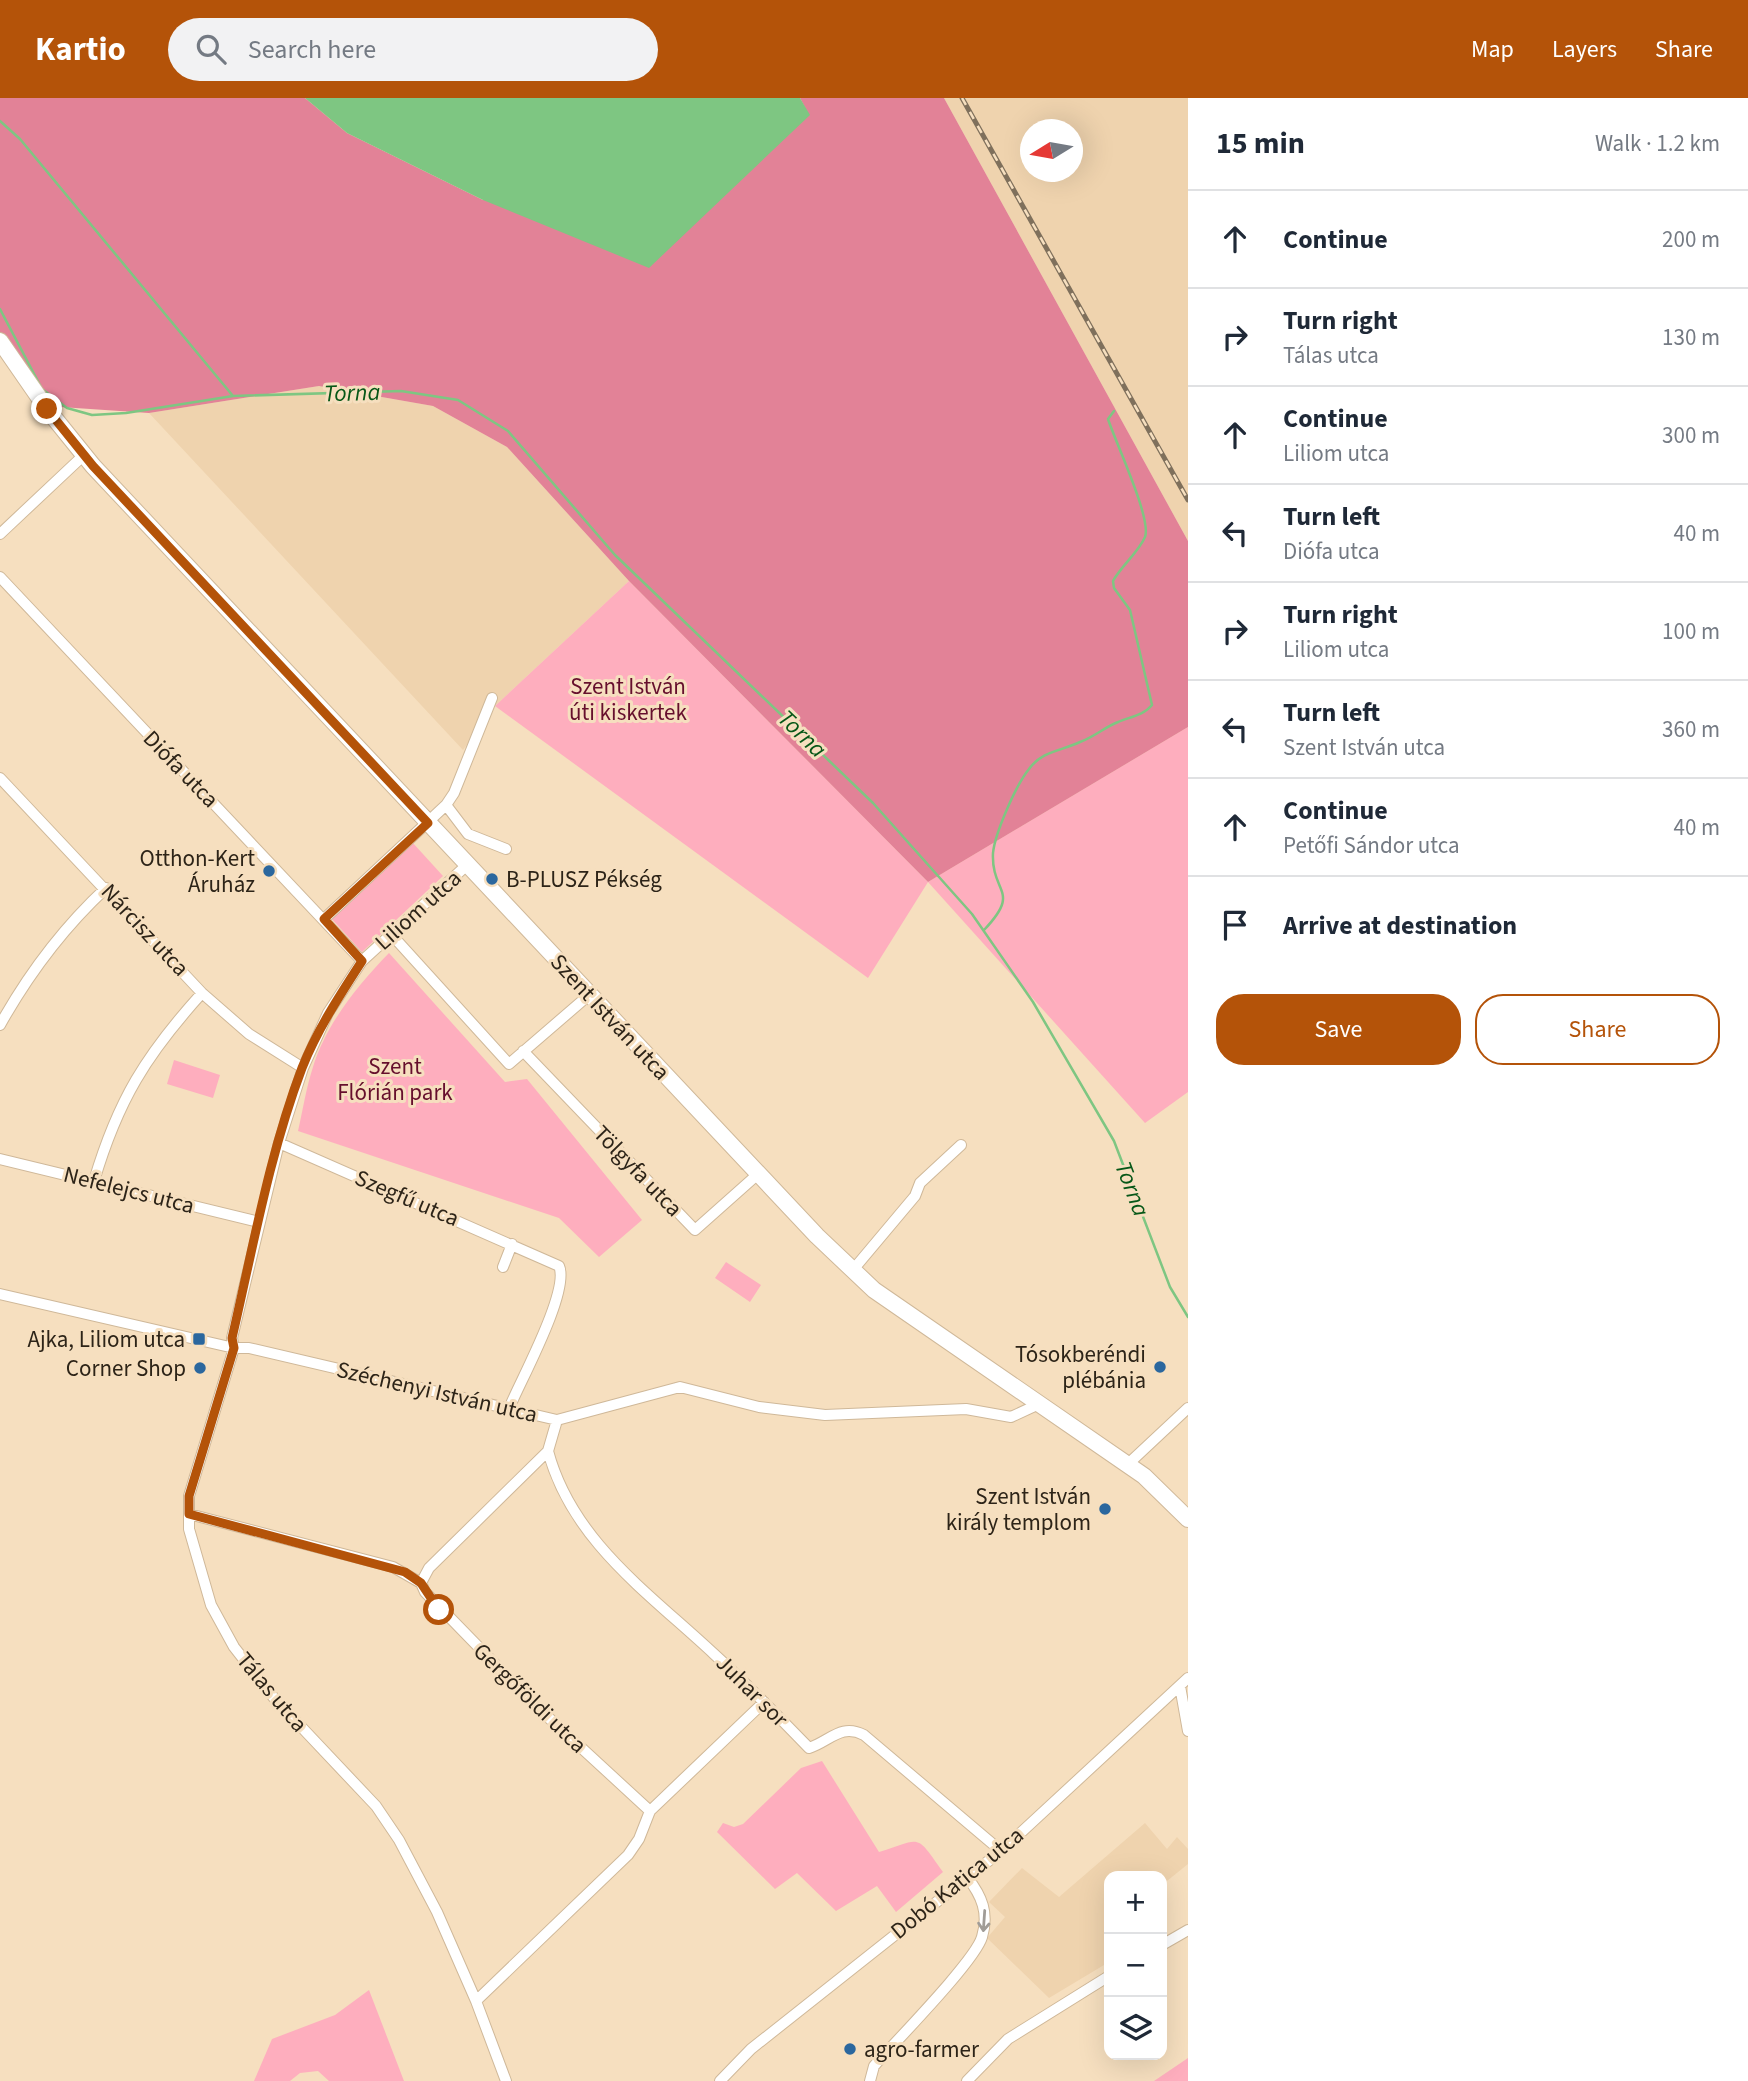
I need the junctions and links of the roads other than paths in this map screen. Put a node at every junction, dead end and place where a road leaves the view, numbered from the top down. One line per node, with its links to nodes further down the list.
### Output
1 (0, 341): 2 (main road, Szent István utca)
2 (84, 455): 3 (street); 8 (main road, Szent István utca)
3 (0, 534)
4 (0, 577): 12 (street, Diófa utca)
5 (492, 698): 7 (street)
6 (0, 778): 11 (street, Nárcisz utca)
7 (446, 805): 8 (street); 9 (street)
8 (428, 823): 10 (main road, Szent István utca); 12 (street)
9 (506, 849)
10 (467, 865): 13 (street, Liliom utca); 16 (main road, Szent István utca)
11 (106, 888): 15 (street, Nárcisz utca); 17 (street)
12 (324, 919): 14 (street, Diófa utca)
13 (391, 934): 14 (street, Liliom utca); 18 (street)
14 (362, 961): 19 (street, Liliom utca)
15 (202, 993): 19 (street, Nárcisz utca); 24 (street)
16 (589, 995): 18 (street); 23 (main road, Szent István utca)
17 (0, 1025)
18 (523, 1051): 23 (street, Tölgyfa utca)
19 (303, 1068): 20 (street, Liliom utca)
20 (279, 1143): 25 (street, Liliom utca); 26 (street, Szegfű utca)
21 (961, 1145): 28 (street)
22 (0, 1159): 24 (street, Nefelejcs utca)
23 (758, 1174): 28 (main road, Szent István utca)
24 (94, 1181): 25 (street, Nefelejcs utca)
25 (259, 1222): 30 (street, Liliom utca)
26 (512, 1244): 27 (street); 33 (street, Szegfű utca)
27 (503, 1267)
28 (852, 1271): 31 (main road, Szent István utca)
29 (0, 1294): 30 (street, Széchenyi István utca)
30 (234, 1348): 33 (street, Széchenyi István utca); 37 (street, Tálas utca)
31 (1039, 1404): 34 (street, Széchenyi István utca); 36 (main road, Szent István utca)
32 (1188, 1408): 36 (street)
33 (511, 1411): 34 (street, Széchenyi István utca)
34 (557, 1420): 35 (street)
35 (548, 1451): 39 (street); 41 (street, Juhar sor)
36 (1127, 1465): 38 (main road, Szent István utca)
37 (189, 1514): 39 (street); 49 (street, Tálas utca)
38 (1188, 1519)
39 (421, 1583): 43 (street, Gergőföldi utca)
40 (1184, 1682): 42 (street); 44 (street, Dobó Katica utca)
41 (764, 1702): 43 (street); 44 (street, Juhar sor)
42 (1188, 1731)
43 (650, 1811): 49 (street)
44 (1001, 1851): 45 (street, Dobó Katica utca)
45 (967, 1877): 51 (street, Dobó Katica utca); 52 (street, one-way to 52)
46 (1188, 1930): 47 (street)
47 (1167, 1942)
48 (1104, 1979): 53 (street)
49 (476, 2001): 50 (street)
50 (506, 2081)
51 (720, 2081)
52 (870, 2081)
53 (967, 2081)

